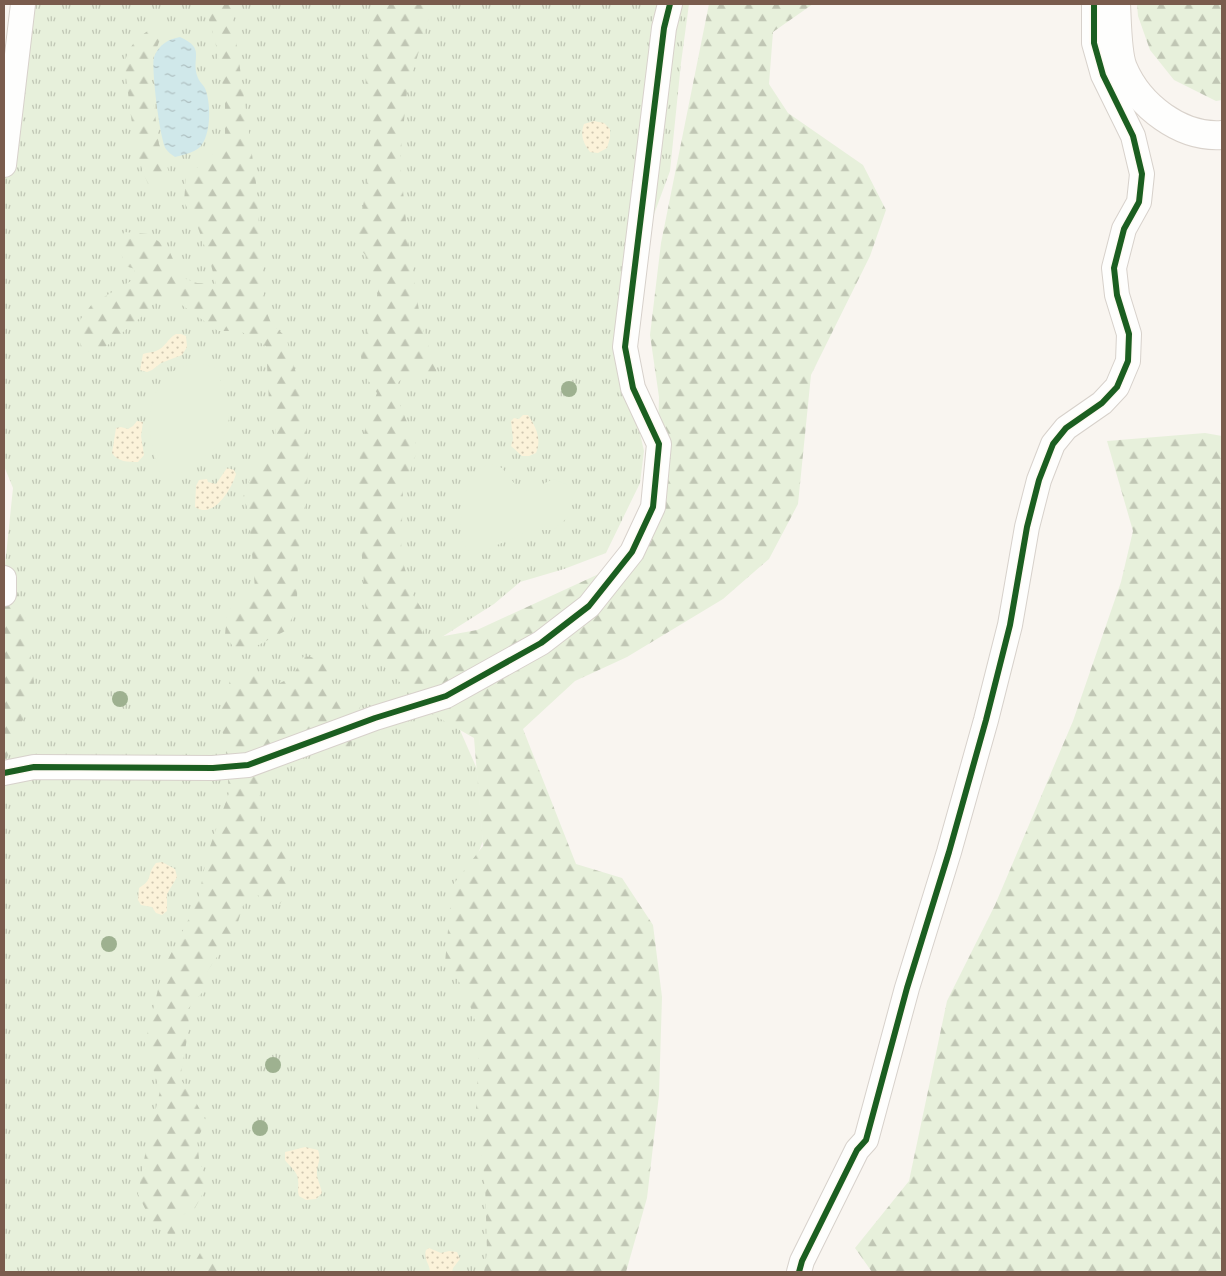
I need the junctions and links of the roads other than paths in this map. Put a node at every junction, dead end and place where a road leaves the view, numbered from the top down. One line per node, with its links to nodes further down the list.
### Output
1 (23, 4): 6 (street)
2 (670, 4): 9 (street)
3 (1094, 4): 10 (street)
4 (1116, 4): 5 (main road)
5 (1222, 134)
6 (4, 165)
7 (4, 578): 8 (street)
8 (4, 594)
9 (4, 773)
10 (799, 1272)

